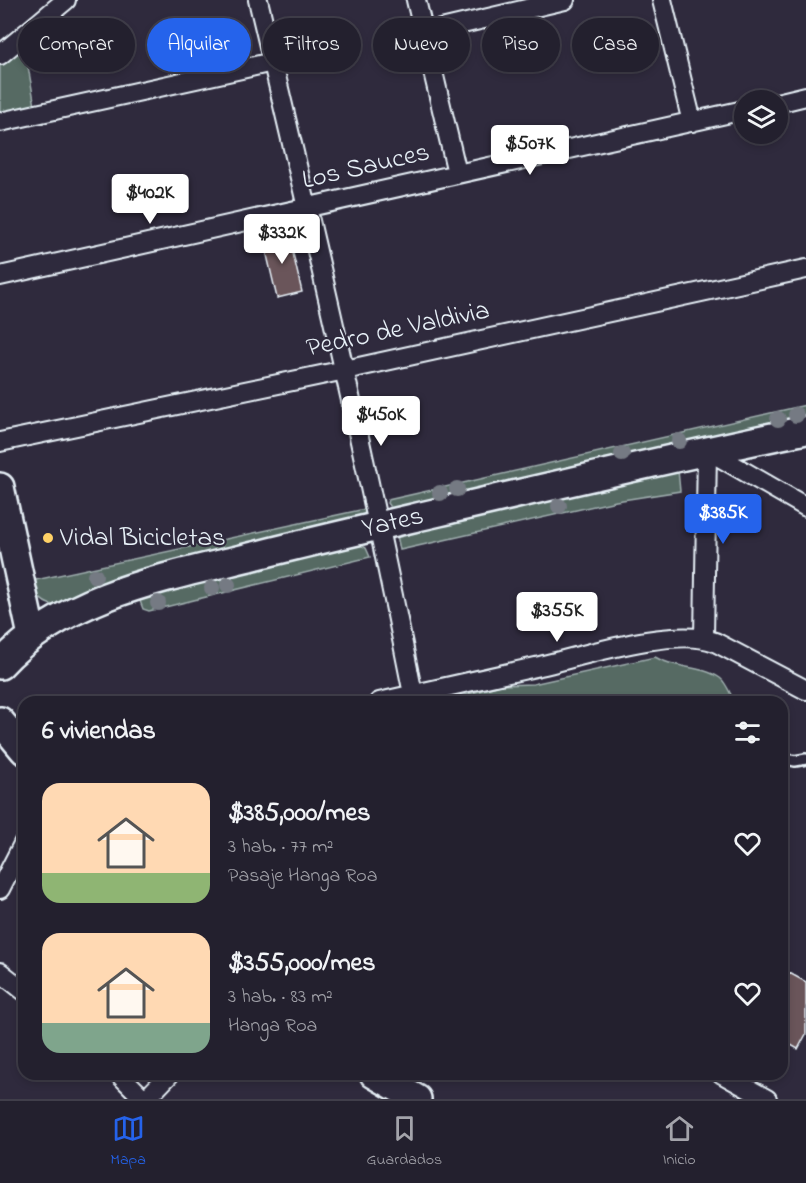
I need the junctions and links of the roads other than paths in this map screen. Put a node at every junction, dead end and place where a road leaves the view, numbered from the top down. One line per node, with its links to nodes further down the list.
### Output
1 (66, 0): 9 (street)
2 (258, 0): 7 (street)
3 (416, 0): 6 (street)
4 (565, 0): 8 (street)
5 (662, 0): 17 (street)
6 (420, 18)
7 (263, 21)
8 (470, 22)
9 (0, 55)
10 (263, 64): 16 (street)
11 (275, 72): 19 (street)
12 (433, 72): 18 (street)
13 (806, 96): 14 (street)
14 (788, 100)
15 (734, 112): 17 (street, Los Sauces)
16 (0, 122)
17 (692, 122): 18 (street, Los Sauces)
18 (457, 173): 19 (street, Los Sauces)
19 (308, 208): 21 (street, Los Sauces); 22 (street)
20 (806, 269): 22 (street, Pedro de Valdivia)
21 (0, 276)
22 (345, 370): 24 (street, Pedro de Valdivia); 28 (street)
23 (806, 430): 25 (main road, Yates)
24 (0, 442)
25 (706, 450): 27 (street); 28 (main road, Yates); 30 (street)
26 (0, 487): 29 (main road)
27 (806, 507)
28 (380, 526): 29 (main road, Yates); 33 (street)
29 (32, 636): 31 (main road, Yates)
30 (704, 638): 32 (street); 33 (street)
31 (0, 665)
32 (806, 690)
33 (425, 696)
34 (0, 721): 35 (main road)
35 (18, 743)
36 (788, 759): 37 (lane)
37 (806, 759)
38 (18, 854): 39 (street)
39 (0, 889)
40 (0, 972): 41 (street)
41 (18, 986)
42 (125, 1080): 47 (street)
43 (164, 1080): 47 (street)
44 (384, 1080): 48 (main road)
45 (730, 1080): 46 (street)
46 (747, 1094): 49 (street)
47 (145, 1099)
48 (417, 1099)
49 (767, 1099)

